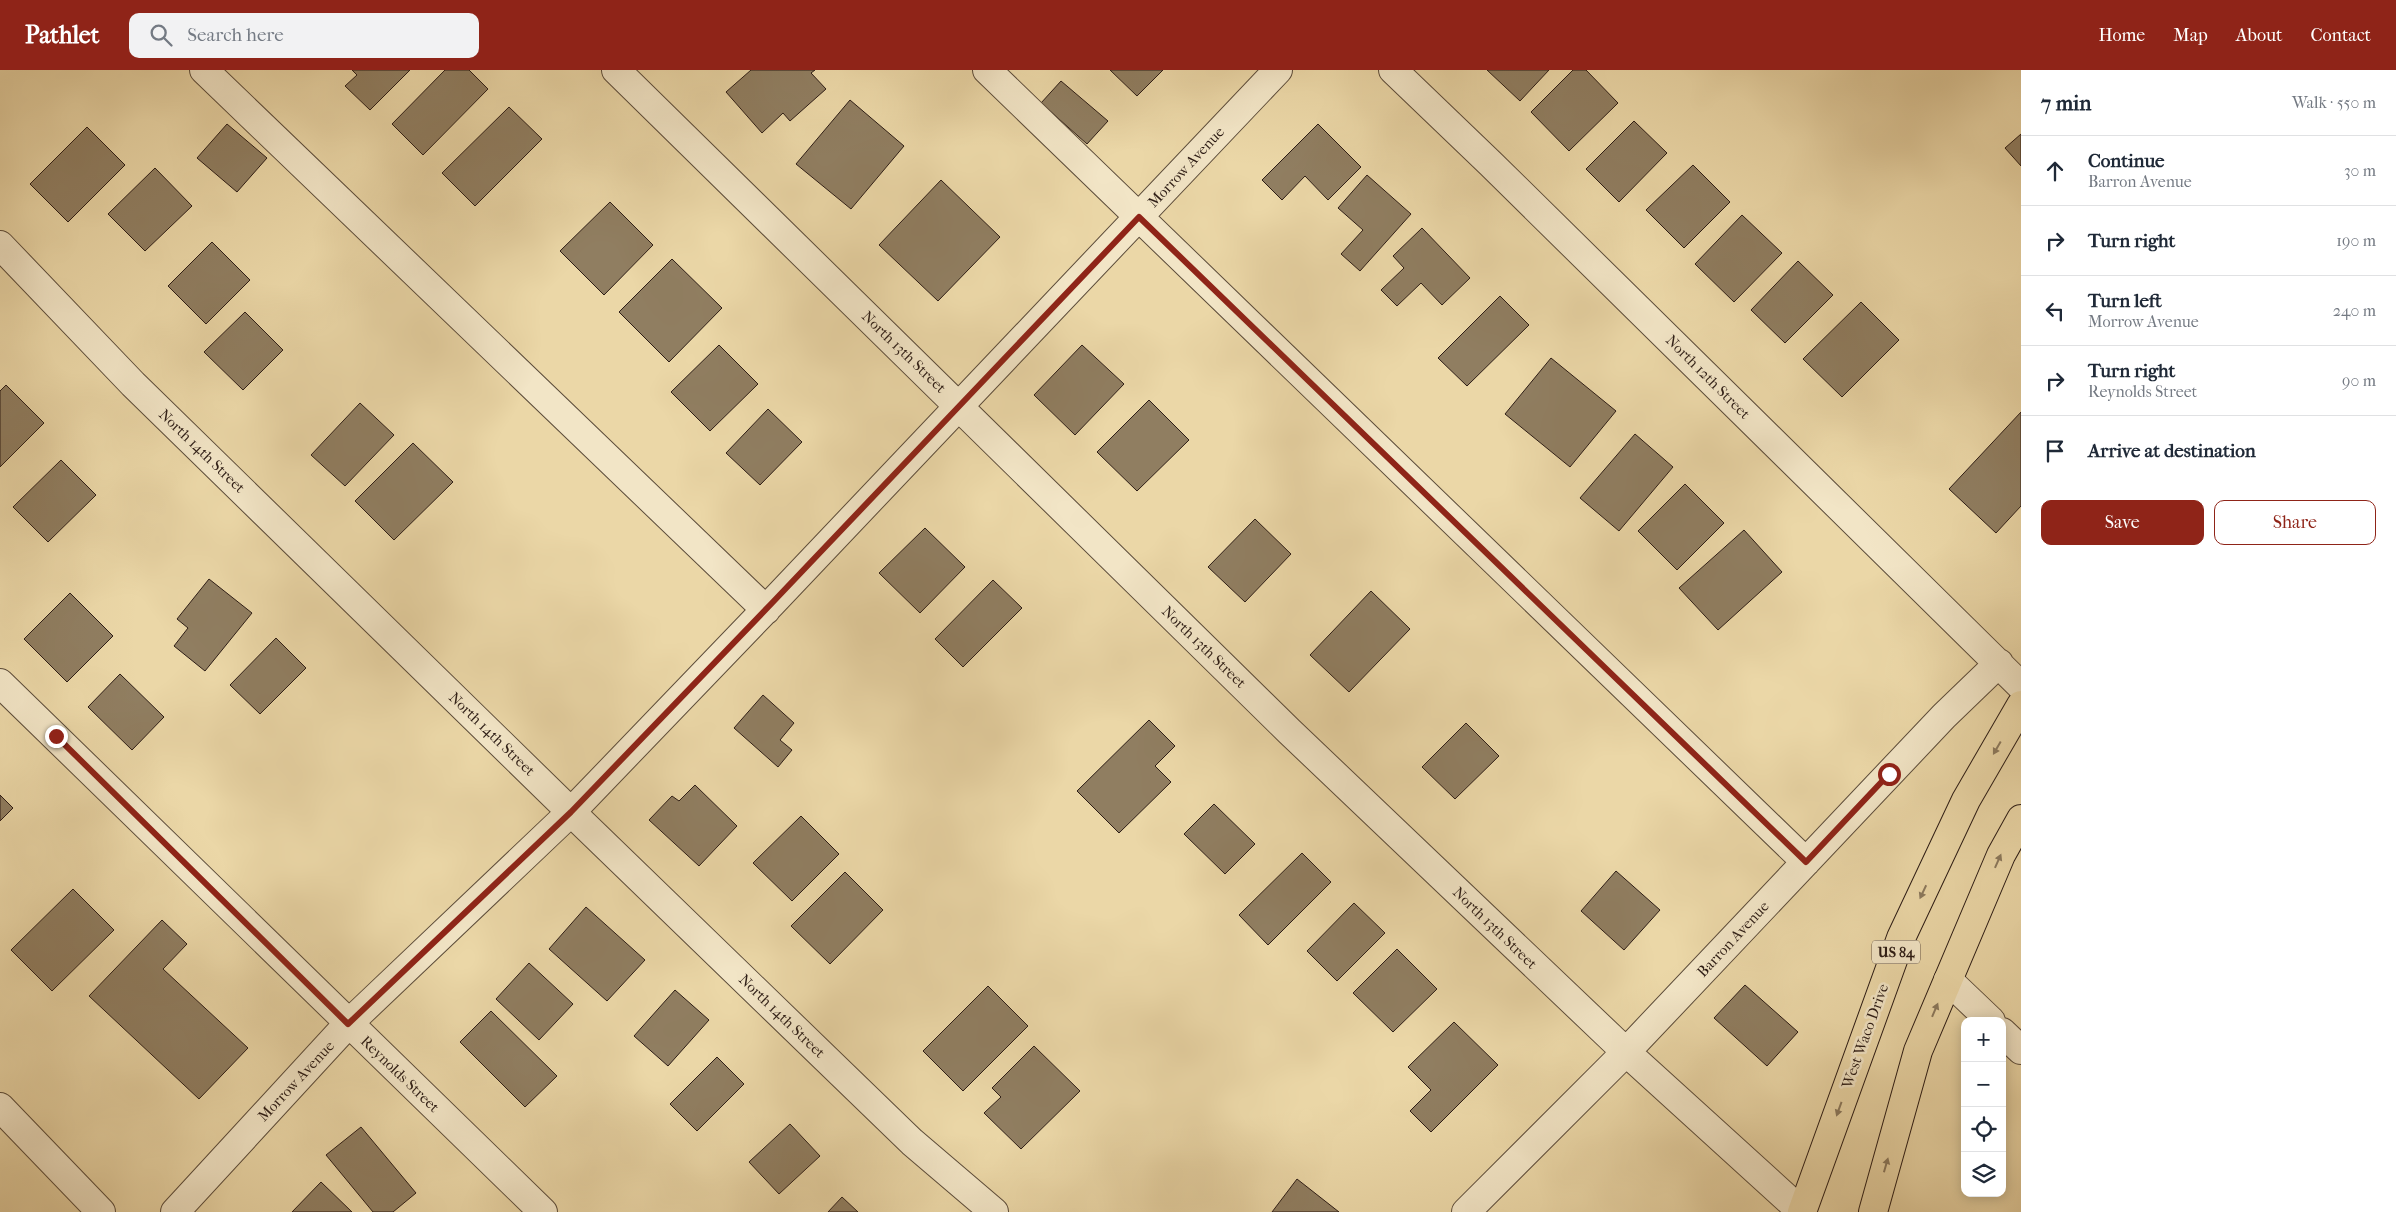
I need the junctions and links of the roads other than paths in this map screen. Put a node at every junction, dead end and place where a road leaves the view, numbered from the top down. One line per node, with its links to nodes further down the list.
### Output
1 (204, 70): 9 (street)
2 (616, 70): 8 (street, North 13th Street)
3 (988, 70): 6 (street)
4 (1278, 70): 6 (street, Morrow Avenue)
5 (1393, 70): 10 (street, North 12th Street)
6 (1139, 217): 8 (street, Morrow Avenue); 16 (street)
7 (0, 245): 14 (street, North 14th Street)
8 (959, 406): 9 (street, Morrow Avenue); 22 (street, North 13th Street)
9 (766, 610): 14 (street, Morrow Avenue)
10 (1999, 663): 12 (street, North 12th Street); 16 (street, Barron Avenue)
11 (0, 683): 19 (street, Reynolds Street)
12 (2021, 686)
13 (2021, 705): 29 (main road, West Waco Drive / US 84, one-way to 29)
14 (571, 812): 19 (street, Morrow Avenue); 27 (street, North 14th Street)
15 (2021, 819): 17 (main road, one-way to 15)
16 (1806, 862): 22 (street, Barron Avenue)
17 (1948, 980): 18 (street); 30 (main road, one-way to 17)
18 (1987, 1017)
19 (348, 1024): 25 (street, Morrow Avenue); 26 (street, Reynolds Street)
20 (2006, 1036): 21 (street)
21 (2021, 1050)
22 (1626, 1052): 28 (street, Barron Avenue); 29 (street, North 13th Street)
23 (0, 1107): 24 (street)
24 (101, 1212)
25 (174, 1212)
26 (542, 1212)
27 (994, 1212)
28 (1466, 1212)
29 (1802, 1212)
30 (1873, 1212)

